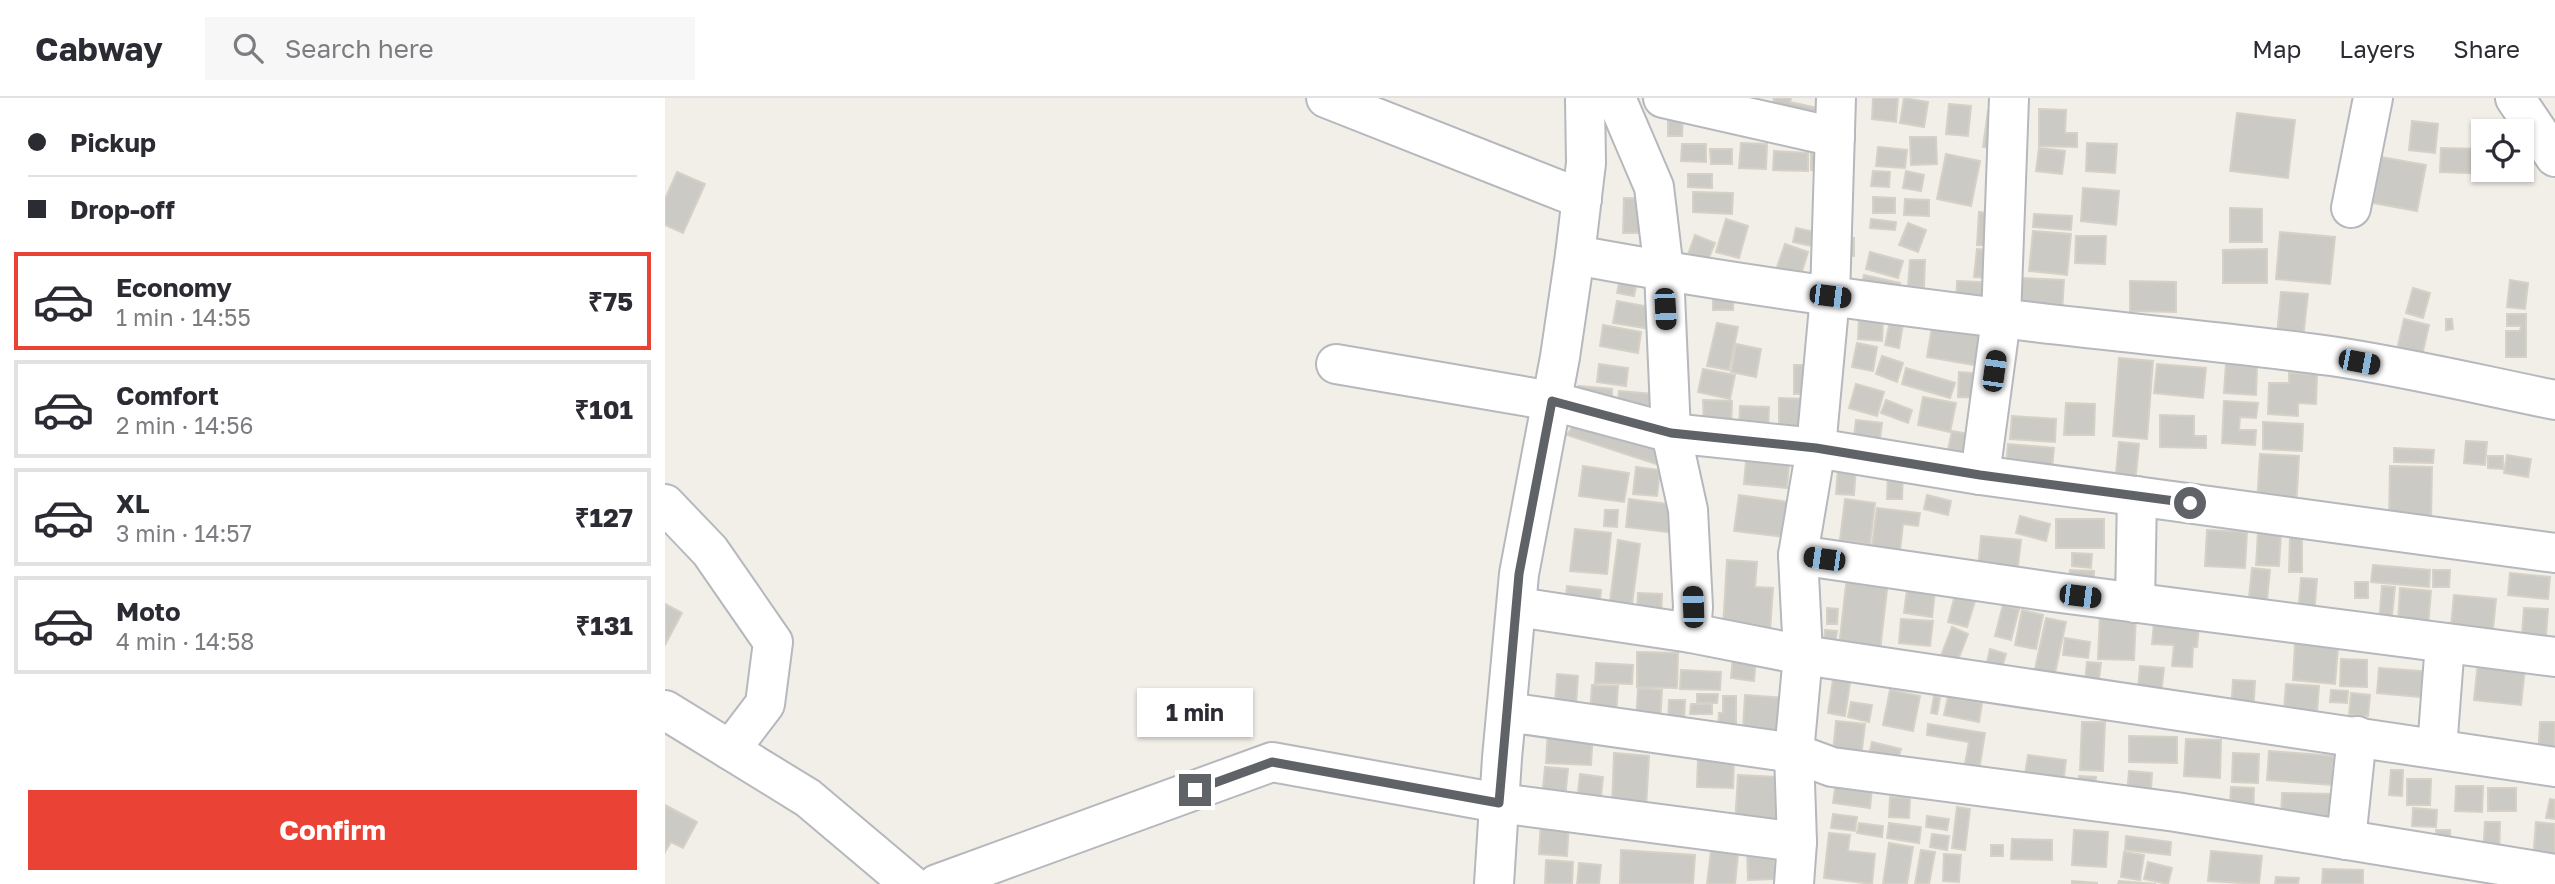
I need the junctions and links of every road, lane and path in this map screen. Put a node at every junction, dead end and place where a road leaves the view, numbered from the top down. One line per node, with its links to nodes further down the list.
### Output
1 (1326, 98): 11 (street)
2 (1585, 98): 11 (street)
3 (1616, 98): 14 (street)
4 (1663, 98): 9 (street)
5 (1836, 98): 9 (street)
6 (2009, 98): 16 (street)
7 (2373, 98): 12 (street)
8 (2515, 98): 10 (street)
9 (1835, 137): 15 (street)
10 (2555, 158)
11 (1582, 199): 13 (street)
12 (2351, 208)
13 (1575, 255): 14 (street); 19 (street)
14 (1664, 271): 15 (street); 20 (street)
15 (1830, 296): 16 (street); 21 (street)
16 (2001, 319): 18 (street); 22 (street)
17 (1336, 365): 19 (street)
18 (2555, 400)
19 (1552, 401): 20 (street); 28 (street)
20 (1671, 433): 21 (street); 29 (street)
21 (1816, 448): 22 (street); 26 (street)
22 (1980, 475): 23 (street)
23 (2137, 496): 25 (street); 27 (street)
24 (665, 504): 37 (street)
25 (2555, 553)
26 (1798, 555): 27 (street); 31 (street)
27 (2135, 603): 30 (street)
28 (1517, 607): 29 (street); 34 (street)
29 (1691, 633): 31 (street)
30 (2445, 643): 32 (street); 36 (street)
31 (1803, 655): 35 (street); 38 (street)
32 (2555, 657)
33 (665, 710): 37 (street)
34 (1507, 712): 38 (street); 40 (street)
35 (2357, 736): 36 (street); 41 (street)
36 (2437, 749): 39 (street)
37 (730, 750): 45 (street)
38 (1794, 753): 41 (street); 42 (street)
39 (2555, 767)
40 (1499, 803): 42 (street); 46 (street); 47 (street)
41 (2346, 840): 43 (street)
42 (1797, 842): 48 (street)
43 (2476, 873): 44 (street)
44 (2555, 874)
45 (910, 884)
46 (937, 884)
47 (1494, 884)
48 (1794, 884)

